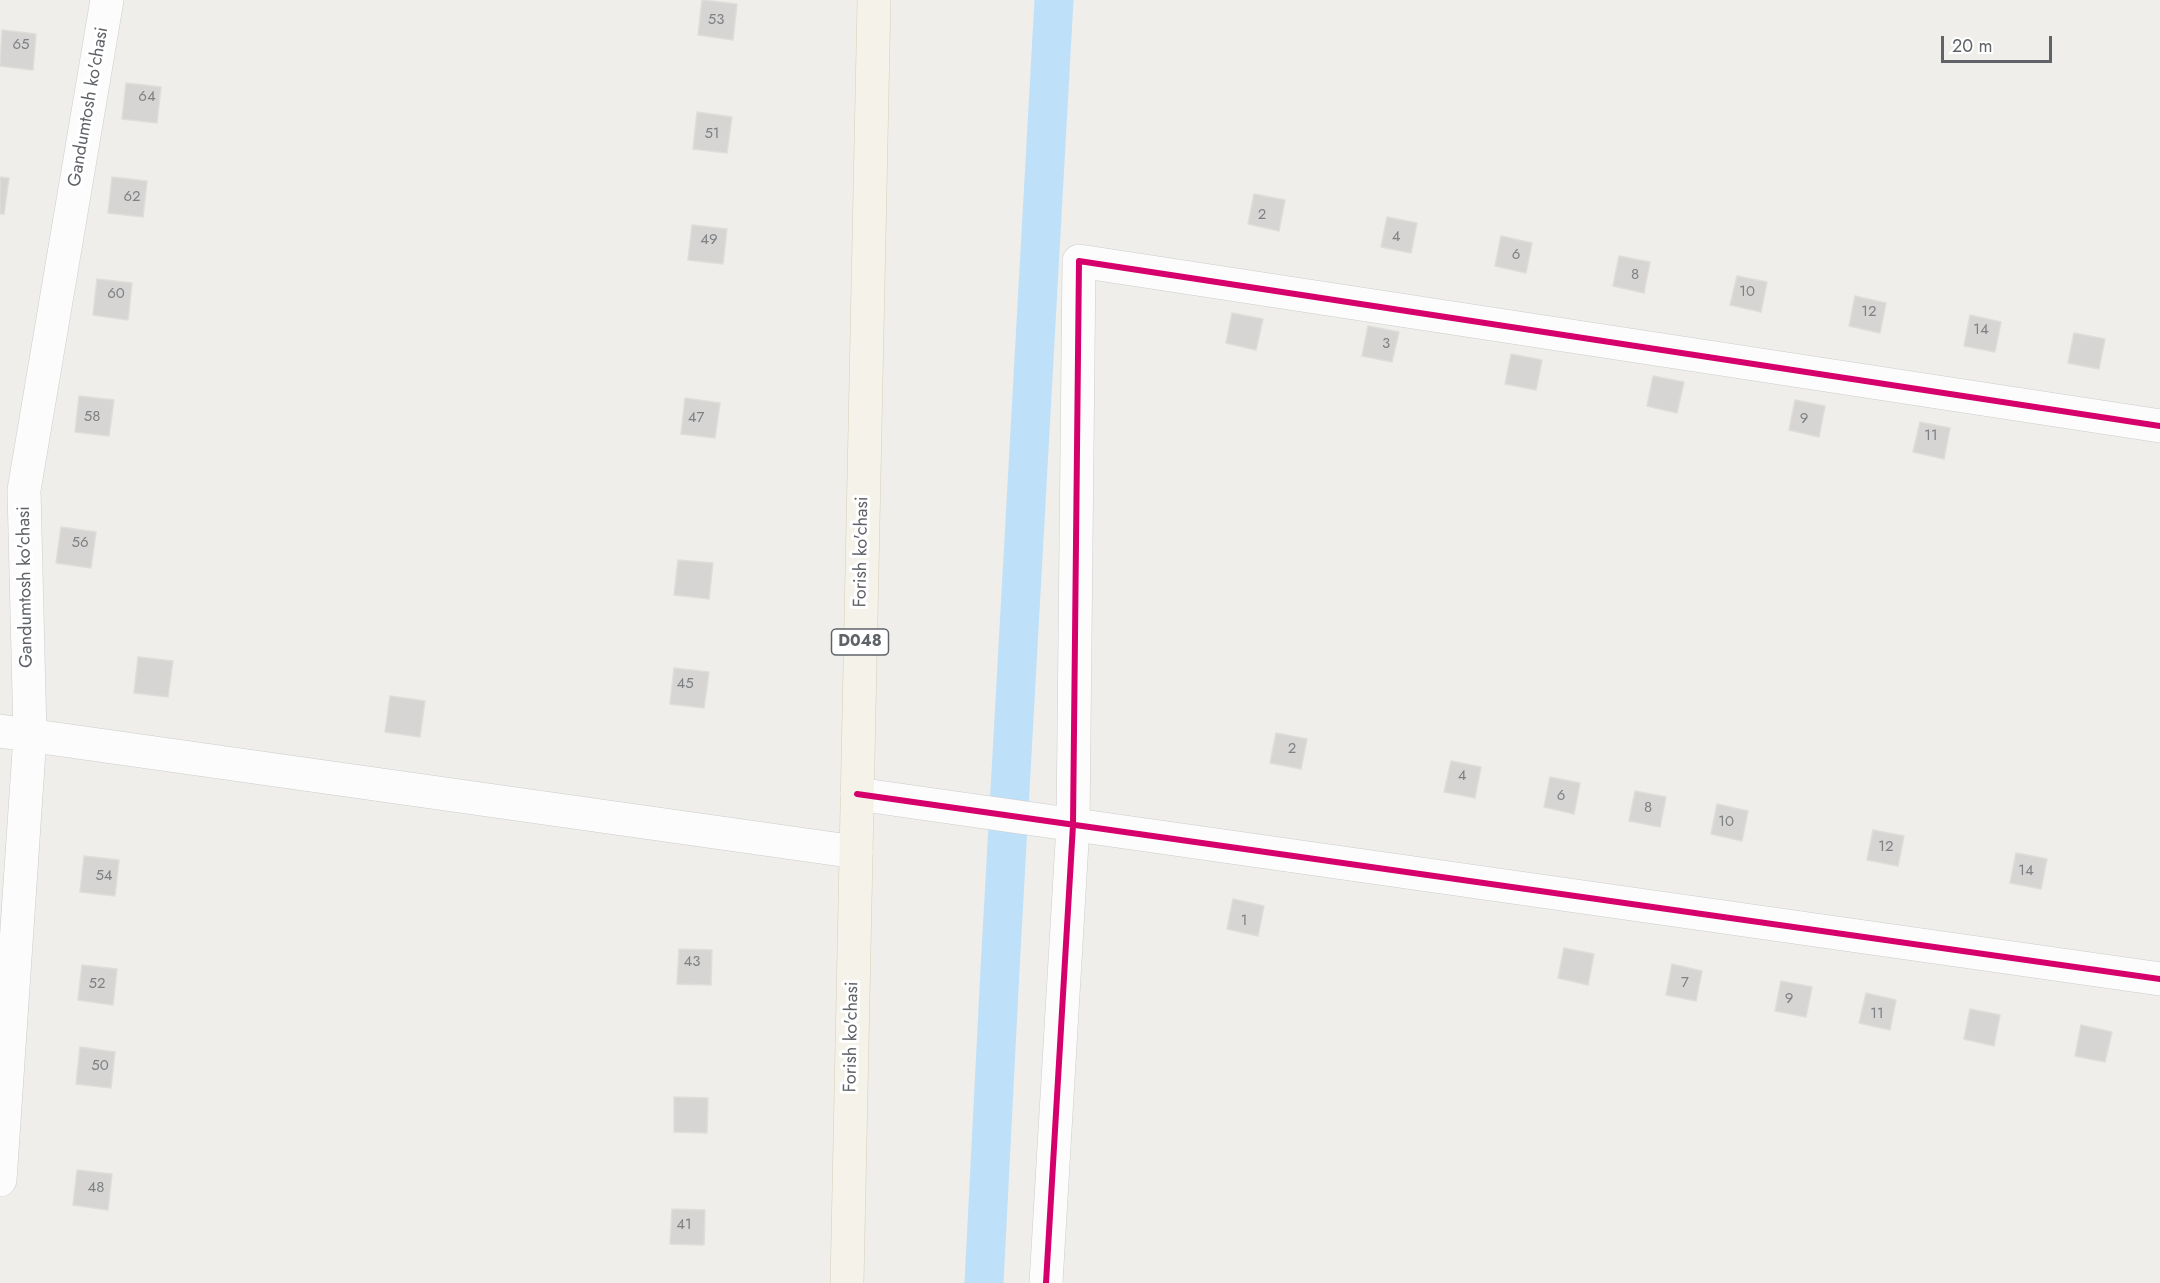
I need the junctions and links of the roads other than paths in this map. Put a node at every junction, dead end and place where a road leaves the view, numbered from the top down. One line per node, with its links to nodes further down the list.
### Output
1 (107, 0): 4 (street, Gandumtosh ko'chasi)
2 (874, 0): 5 (main road, Forish ko'chasi / D048)
3 (2160, 426): 6 (street)
4 (15, 733): 7 (street); 9 (street, Gandumtosh ko'chasi)
5 (857, 794): 6 (street); 7 (main road, Forish ko'chasi / D048)
6 (1073, 825): 8 (street); 11 (street)
7 (856, 852): 10 (main road, Forish ko'chasi / D048)
8 (2160, 979)
9 (0, 1180)
10 (846, 1283)
11 (1046, 1283)

